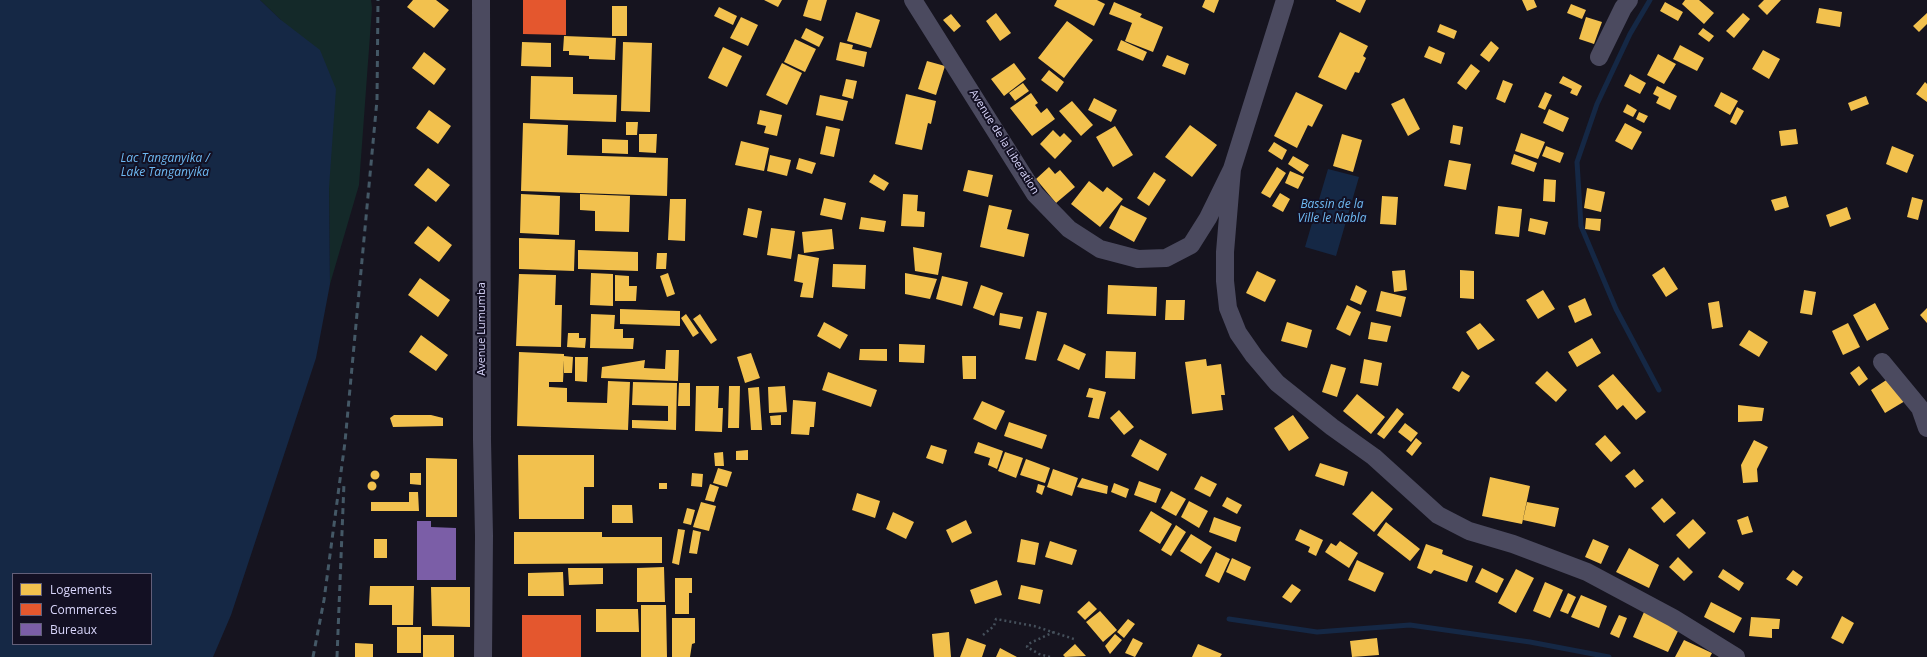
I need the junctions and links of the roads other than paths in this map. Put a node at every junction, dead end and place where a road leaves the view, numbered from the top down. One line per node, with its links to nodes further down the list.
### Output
1 (481, 0): 9 (street, Avenue Lumumba)
2 (913, 0): 6 (street, Avenue de la Liberation)
3 (1285, 0): 6 (street, Avenue de la Liberation)
4 (1629, 0): 5 (street)
5 (1600, 57)
6 (1232, 169): 10 (street)
7 (1882, 362): 8 (street)
8 (1927, 428)
9 (483, 657)
10 (1736, 657)

